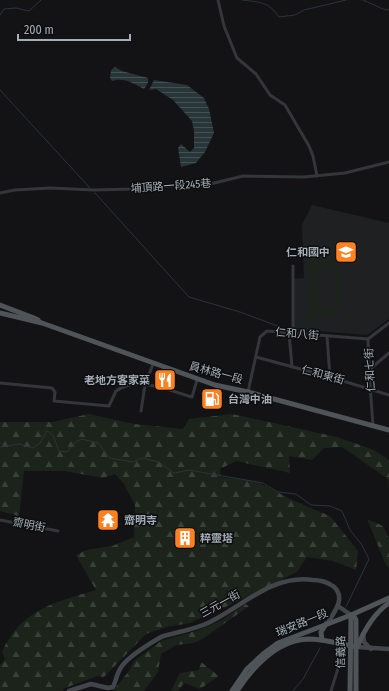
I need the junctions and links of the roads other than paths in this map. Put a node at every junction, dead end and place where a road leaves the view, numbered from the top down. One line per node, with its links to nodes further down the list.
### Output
1 (218, 0): 3 (street)
2 (389, 162): 3 (street, 埔頂路一段245巷)
3 (317, 176): 4 (street, 埔頂路一段245巷)
4 (0, 193)
5 (293, 266): 12 (street)
6 (0, 302): 7 (street)
7 (3, 305): 9 (main road, 員林路一段)
8 (0, 313): 9 (main road, 員林路一段)
9 (42, 323): 17 (main road, 員林路一段)
10 (389, 323): 14 (street, 仁和七街)
11 (289, 333): 12 (street, 仁和八街); 16 (street, 仁和八街); 18 (street)
12 (293, 333): 13 (street, 仁和八街)
13 (327, 336): 14 (street, 仁和八街); 20 (street)
14 (368, 339): 19 (street, 仁和七街)
15 (389, 353): 19 (street)
16 (256, 357): 18 (street, 仁和東街); 25 (street, 仁和八街)
17 (153, 364): 21 (main road, 員林路一段); 23 (street)
18 (292, 367): 20 (street, 仁和東街)
19 (369, 370): 24 (street, 仁和七街)
20 (330, 377): 24 (street, 仁和東街)
21 (198, 380): 23 (street); 25 (main road, 員林路一段)
22 (0, 383): 23 (street)
23 (145, 385): 27 (street)
24 (370, 389): 26 (street, 仁和東街); 28 (street, 仁和七街)
25 (248, 392): 28 (main road, 員林路一段)
26 (389, 394)
27 (141, 410)
28 (373, 426): 29 (main road, 員林路一段)
29 (389, 430)
30 (0, 520): 31 (street, 齋明街)
31 (58, 531)
32 (389, 598): 35 (main road, 瑞安路一段)
33 (389, 604): 37 (main road)
34 (338, 606): 35 (street); 36 (street); 43 (street, 三元一街)
35 (351, 615): 36 (main road, 瑞安路一段); 40 (main road)
36 (327, 624): 38 (main road); 44 (main road, 瑞安路一段)
37 (363, 634): 40 (main road); 41 (street)
38 (322, 640): 39 (main road, 瑞安路一段); 45 (main road, 瑞安路一段)
39 (345, 646): 40 (main road, 瑞安路一段); 46 (street)
40 (354, 647): 41 (street); 47 (main road, 信義路); 48 (main road, 信義路)
41 (371, 649): 42 (street)
42 (389, 649)
43 (69, 691)
44 (232, 691)
45 (237, 691)
46 (331, 691)
47 (350, 691)
48 (356, 691)

